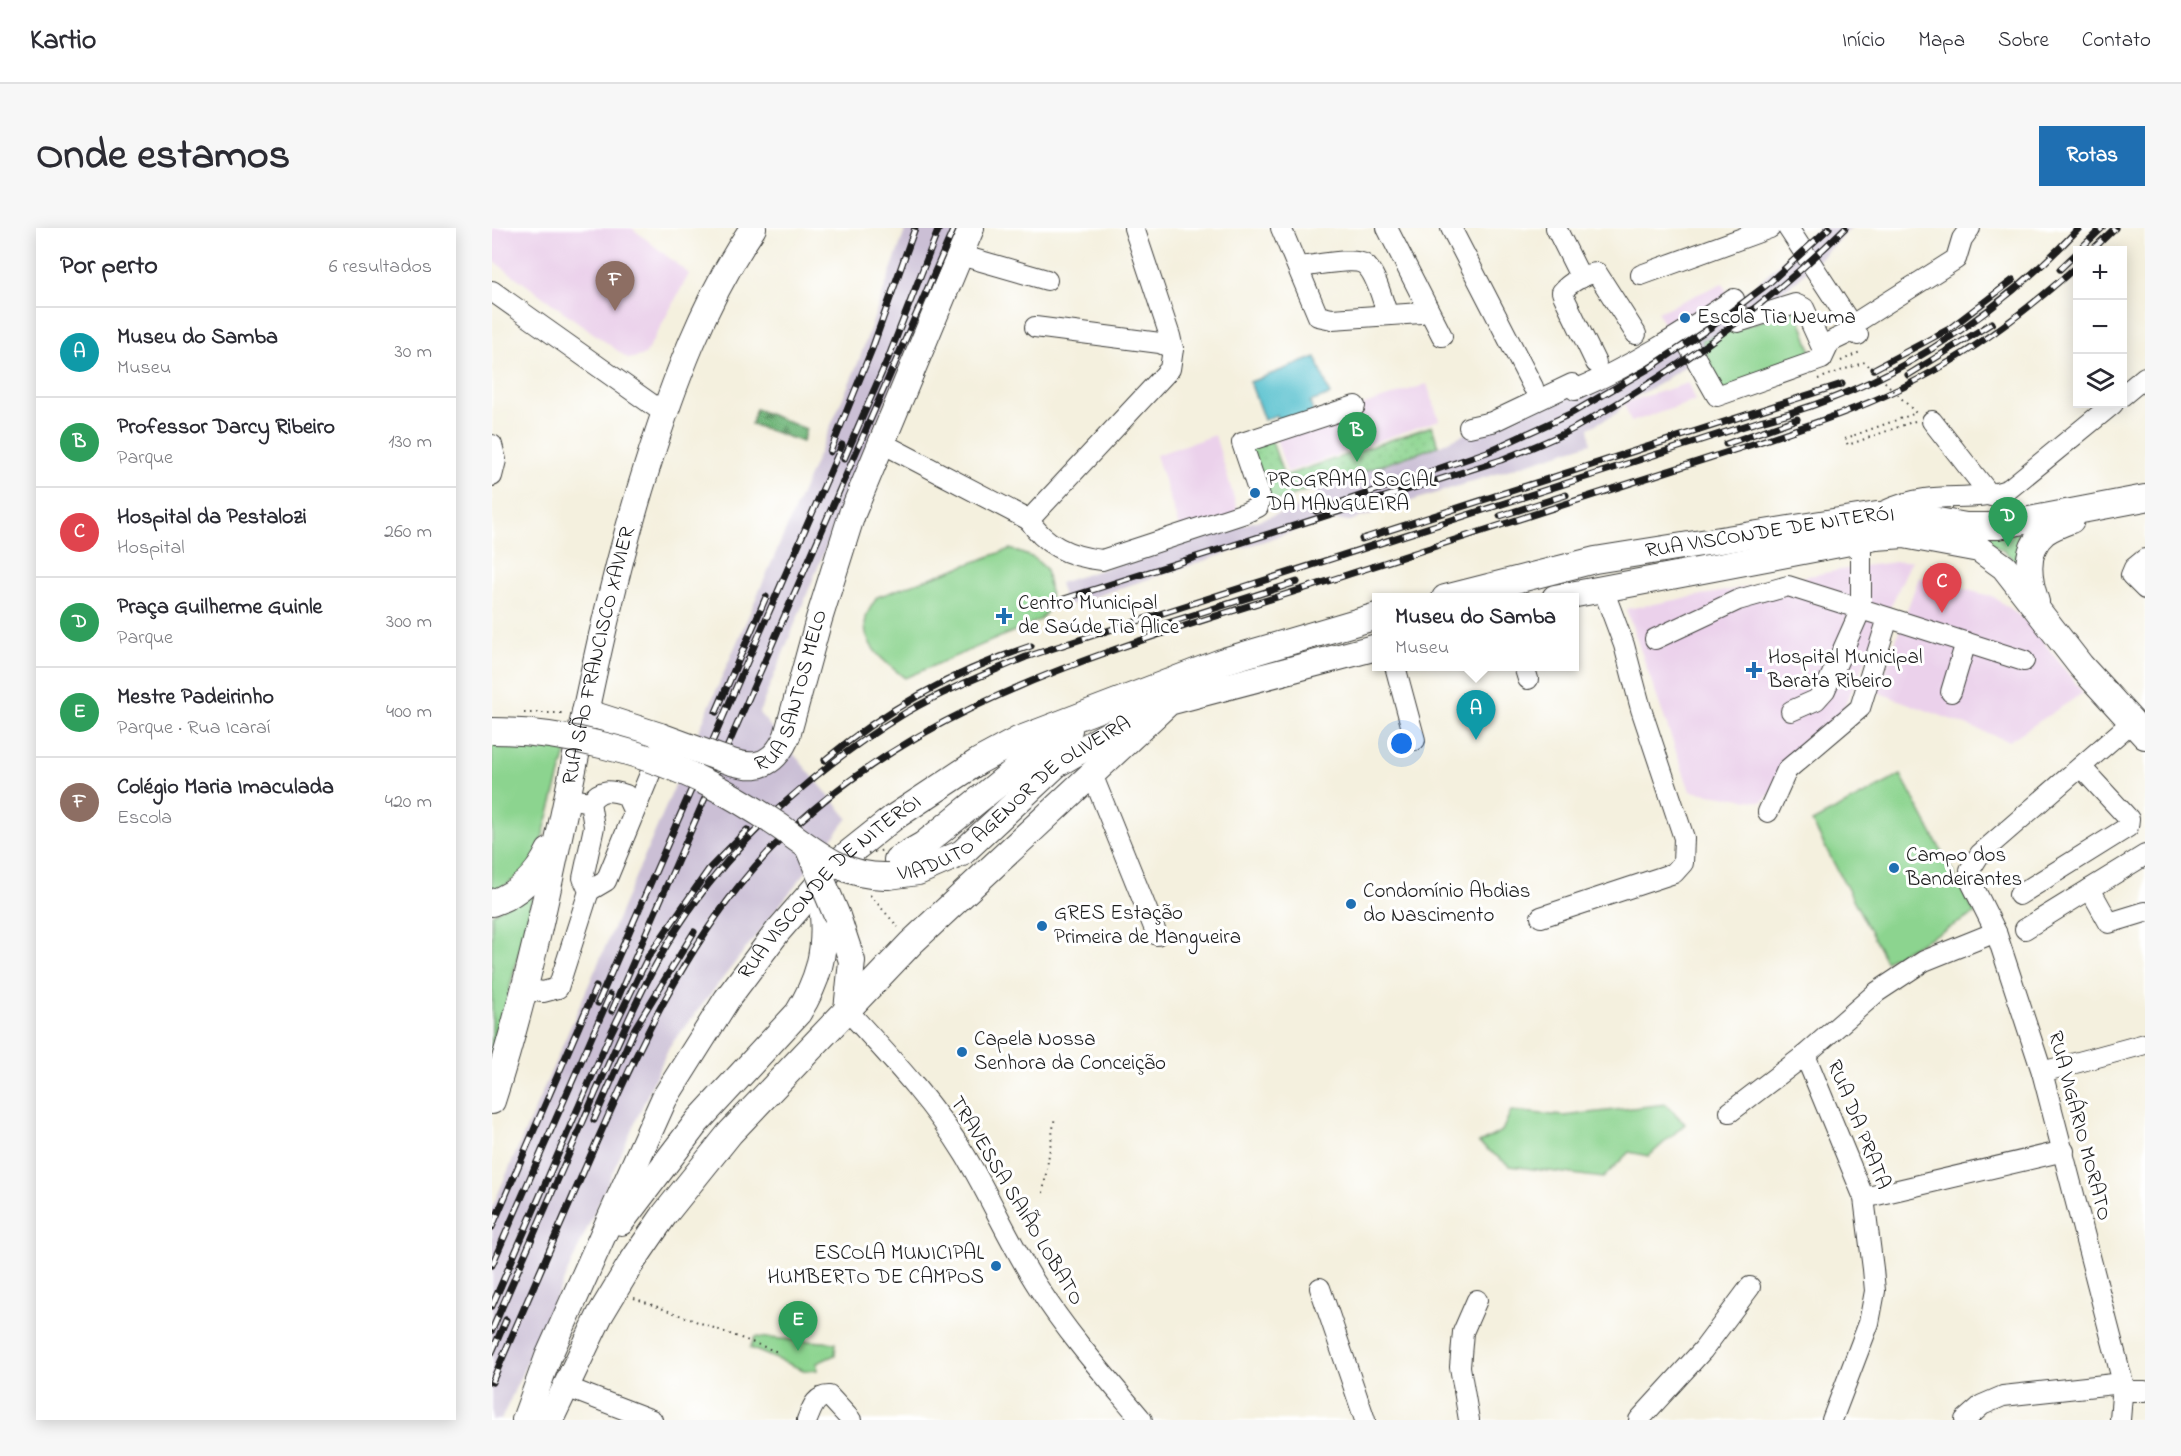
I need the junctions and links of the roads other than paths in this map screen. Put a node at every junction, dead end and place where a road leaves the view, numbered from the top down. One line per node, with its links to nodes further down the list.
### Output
1 (753, 228): 32 (main road, RUA SÃO FRANCISCO XAVIER)
2 (971, 228): 11 (main road, RUA SANTOS MELO)
3 (1134, 228): 24 (street)
4 (1281, 228): 12 (street)
5 (1387, 228): 23 (street)
6 (1451, 228): 28 (street)
7 (1556, 228): 14 (street)
8 (1770, 228): 13 (street)
9 (1970, 228): 20 (street)
10 (1797, 231): 20 (street)
11 (960, 255): 15 (street); 35 (main road, RUA SANTOS MELO)
12 (1298, 267): 18 (street); 18 (street)
13 (1641, 276)
14 (1581, 278): 21 (street); 26 (street)
15 (1047, 280)
16 (492, 291): 32 (street)
17 (1421, 313): 18 (street)
18 (1388, 315)
19 (1035, 327): 24 (street)
20 (1855, 331): 25 (street)
21 (1636, 334)
22 (1682, 334): 25 (street); 25 (street); 34 (street)
23 (1442, 336)
24 (1173, 350): 41 (street)
25 (1824, 352)
26 (1596, 363)
27 (2145, 377): 29 (street)
28 (1533, 387)
29 (2127, 392)
30 (1355, 406): 41 (street)
31 (2108, 408): 38 (street)
32 (664, 413): 64 (main road, RUA SÃO FRANCISCO XAVIER)
33 (1932, 420): 38 (street)
34 (1469, 427)
35 (882, 443): 41 (street); 64 (main road, RUA SANTOS MELO, bridge)
36 (492, 445): 37 (street)
37 (492, 476)
38 (1991, 496): 42 (street)
39 (2145, 498): 40 (main road)
40 (2095, 508): 42 (main road, RUA VISCONDE DE NITERÓI); 54 (main road)
41 (1029, 520)
42 (1866, 524): 44 (main road, RUA VISCONDE DE NITERÓI); 46 (main road, RUA VISCONDE DE NITERÓI); 51 (street); 54 (main road, RUA VISCONDE DE NITERÓI)
43 (2145, 559): 47 (street)
44 (1595, 560): 45 (main road, RUA VISCONDE DE NITERÓI); 46 (main road)
45 (1557, 568): 48 (main road, RUA VISCONDE DE NITERÓI); 49 (main road)
46 (1603, 589): 50 (main road, RUA VISCONDE DE NITERÓI); 82 (street)
47 (2145, 589)
48 (1460, 593)
49 (1558, 593)
50 (1579, 593)
51 (1862, 609): 53 (street); 55 (street); 63 (street)
52 (1372, 617): 62 (main road, RUA VISCONDE DE NITERÓI)
53 (1888, 618): 56 (street); 73 (street)
54 (2050, 629): 65 (main road)
55 (1655, 639)
56 (1966, 642): 58 (street); 60 (street)
57 (1372, 648): 61 (main road)
58 (2024, 661)
59 (1396, 671): 67 (street)
60 (1951, 692)
61 (1169, 702): 70 (main road); 75 (main road, VIADUTO AGENOR DE OLIVEIRA, bridge)
62 (1109, 704): 75 (main road, VIADUTO AGENOR DE OLIVEIRA); 95 (main road, RUA VISCONDE DE NITERÓI)
63 (1791, 711)
64 (585, 712): 71 (main road, RUA SÃO FRANCISCO XAVIER)
65 (2139, 729): 68 (street)
66 (492, 731): 75 (main road, VIADUTO AGENOR DE OLIVEIRA, bridge); 75 (main road, VIADUTO AGENOR DE OLIVEIRA, bridge)
67 (1415, 740)
68 (2081, 767): 79 (street); 84 (street, RUA VIGÁRIO MORATO)
69 (650, 774): 72 (street)
70 (1092, 774): 85 (street); 87 (main road)
71 (579, 800): 72 (street); 74 (main road, RUA SÃO FRANCISCO XAVIER); 78 (street)
72 (633, 810): 78 (street)
73 (1768, 812)
74 (559, 828): 80 (main road); 86 (main road, RUA SÃO FRANCISCO XAVIER)
75 (798, 835): 87 (main road, bridge); 95 (main road)
76 (2145, 855): 77 (street)
77 (2090, 889): 81 (street); 83 (street)
78 (589, 891): 86 (street)
79 (2019, 895)
80 (492, 903)
81 (2145, 912)
82 (1541, 917)
83 (2025, 928)
84 (1996, 932): 89 (street); 90 (street, RUA VIGÁRIO MORATO)
85 (1156, 935)
86 (523, 989): 91 (main road, RUA SÃO FRANCISCO XAVIER)
87 (847, 1010): 100 (main road); 108 (street, TRAVESSA SAIÃO LOBATO)
88 (2145, 1044): 90 (street)
89 (1805, 1055): 92 (street); 94 (street, RUA DA PRATA)
90 (2042, 1072): 93 (street, RUA VIGÁRIO MORATO)
91 (492, 1101)
92 (1730, 1113)
93 (2064, 1152): 94 (street); 101 (street, RUA VIGÁRIO MORATO)
94 (1864, 1198): 112 (street, RUA DA PRATA)
95 (588, 1272): 99 (main road, RUA VISCONDE DE NITERÓI)
96 (1750, 1287): 111 (street)
97 (1320, 1288): 109 (street)
98 (1477, 1300): 110 (street)
99 (548, 1357): 100 (main road); 103 (main road, RUA VISCONDE DE NITERÓI)
100 (571, 1378): 104 (main road); 105 (street)
101 (2123, 1387): 102 (street); 113 (street); 114 (street, RUA VIGÁRIO MORATO)
102 (2145, 1391)
103 (525, 1420)
104 (550, 1420)
105 (652, 1420)
106 (807, 1420): 107 (street)
107 (851, 1420)
108 (1142, 1420)
109 (1365, 1420)
110 (1469, 1420)
111 (1639, 1420)
112 (1832, 1420)
113 (1965, 1420)
114 (2120, 1420)

